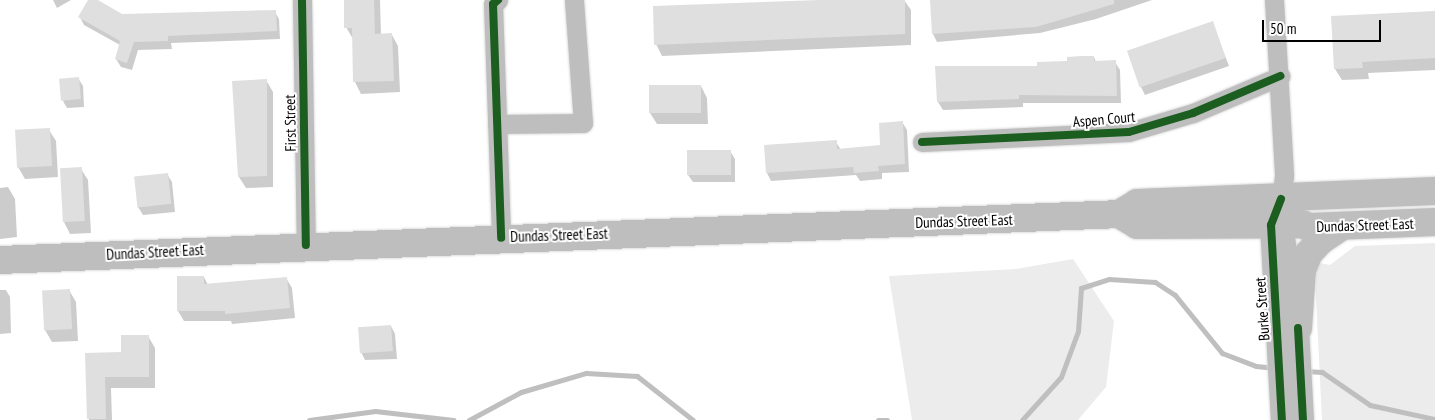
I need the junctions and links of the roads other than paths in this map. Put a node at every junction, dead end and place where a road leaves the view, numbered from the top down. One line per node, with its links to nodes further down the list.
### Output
1 (302, 0): 13 (street, First Street)
2 (498, 0): 6 (street)
3 (574, 0): 6 (street)
4 (1274, 0): 5 (street)
5 (1280, 76): 7 (street, Aspen Court); 9 (street)
6 (497, 124): 12 (street)
7 (922, 142)
8 (1435, 191): 9 (main road, Dundas Street East)
9 (1279, 208): 11 (main road, Dundas Street East); 12 (main road, Dundas Street East); 15 (street)
10 (1435, 222): 11 (main road, Dundas Street East)
11 (1342, 226): 15 (main road)
12 (502, 238): 13 (main road, Dundas Street East)
13 (306, 245): 14 (main road, Dundas Street East)
14 (0, 260)
15 (1288, 329): 16 (street)
16 (1292, 414)

